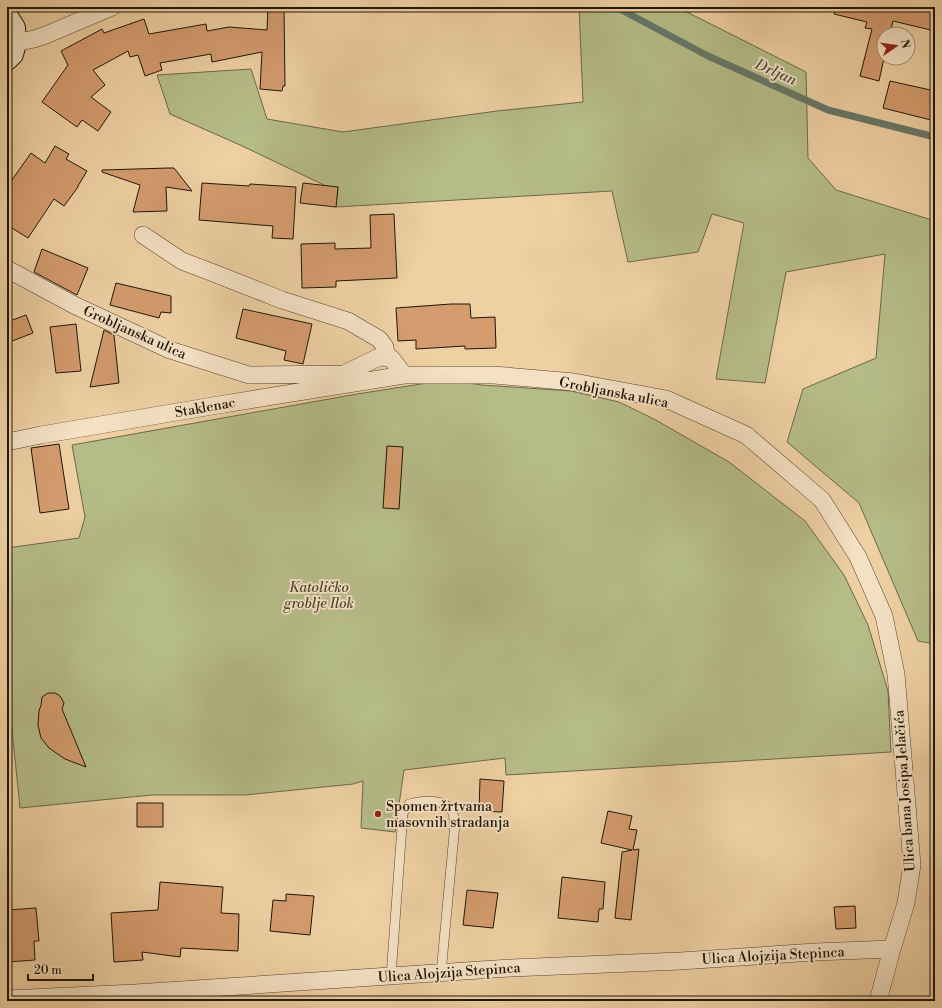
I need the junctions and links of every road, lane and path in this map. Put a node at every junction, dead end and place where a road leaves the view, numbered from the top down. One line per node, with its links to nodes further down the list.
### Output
1 (112, 7): 3 (street)
2 (7, 17): 3 (street)
3 (11, 51)
4 (143, 235): 6 (street)
5 (7, 269): 6 (street, Grobljanska ulica)
6 (386, 358): 7 (street)
7 (404, 375): 8 (street, Staklenac); 9 (street, Grobljanska ulica)
8 (7, 442)
9 (896, 674): 10 (street, Ulica bana Josipa Jelačića)
10 (892, 949): 11 (street, Ulica Alojzija Stepinca); 14 (street, Ulica bana Josipa Jelačića)
11 (441, 973): 12 (street, Ulica Alojzija Stepinca); 12 (lane)
12 (391, 976): 13 (street, Ulica Alojzija Stepinca)
13 (7, 999)
14 (878, 1001)

